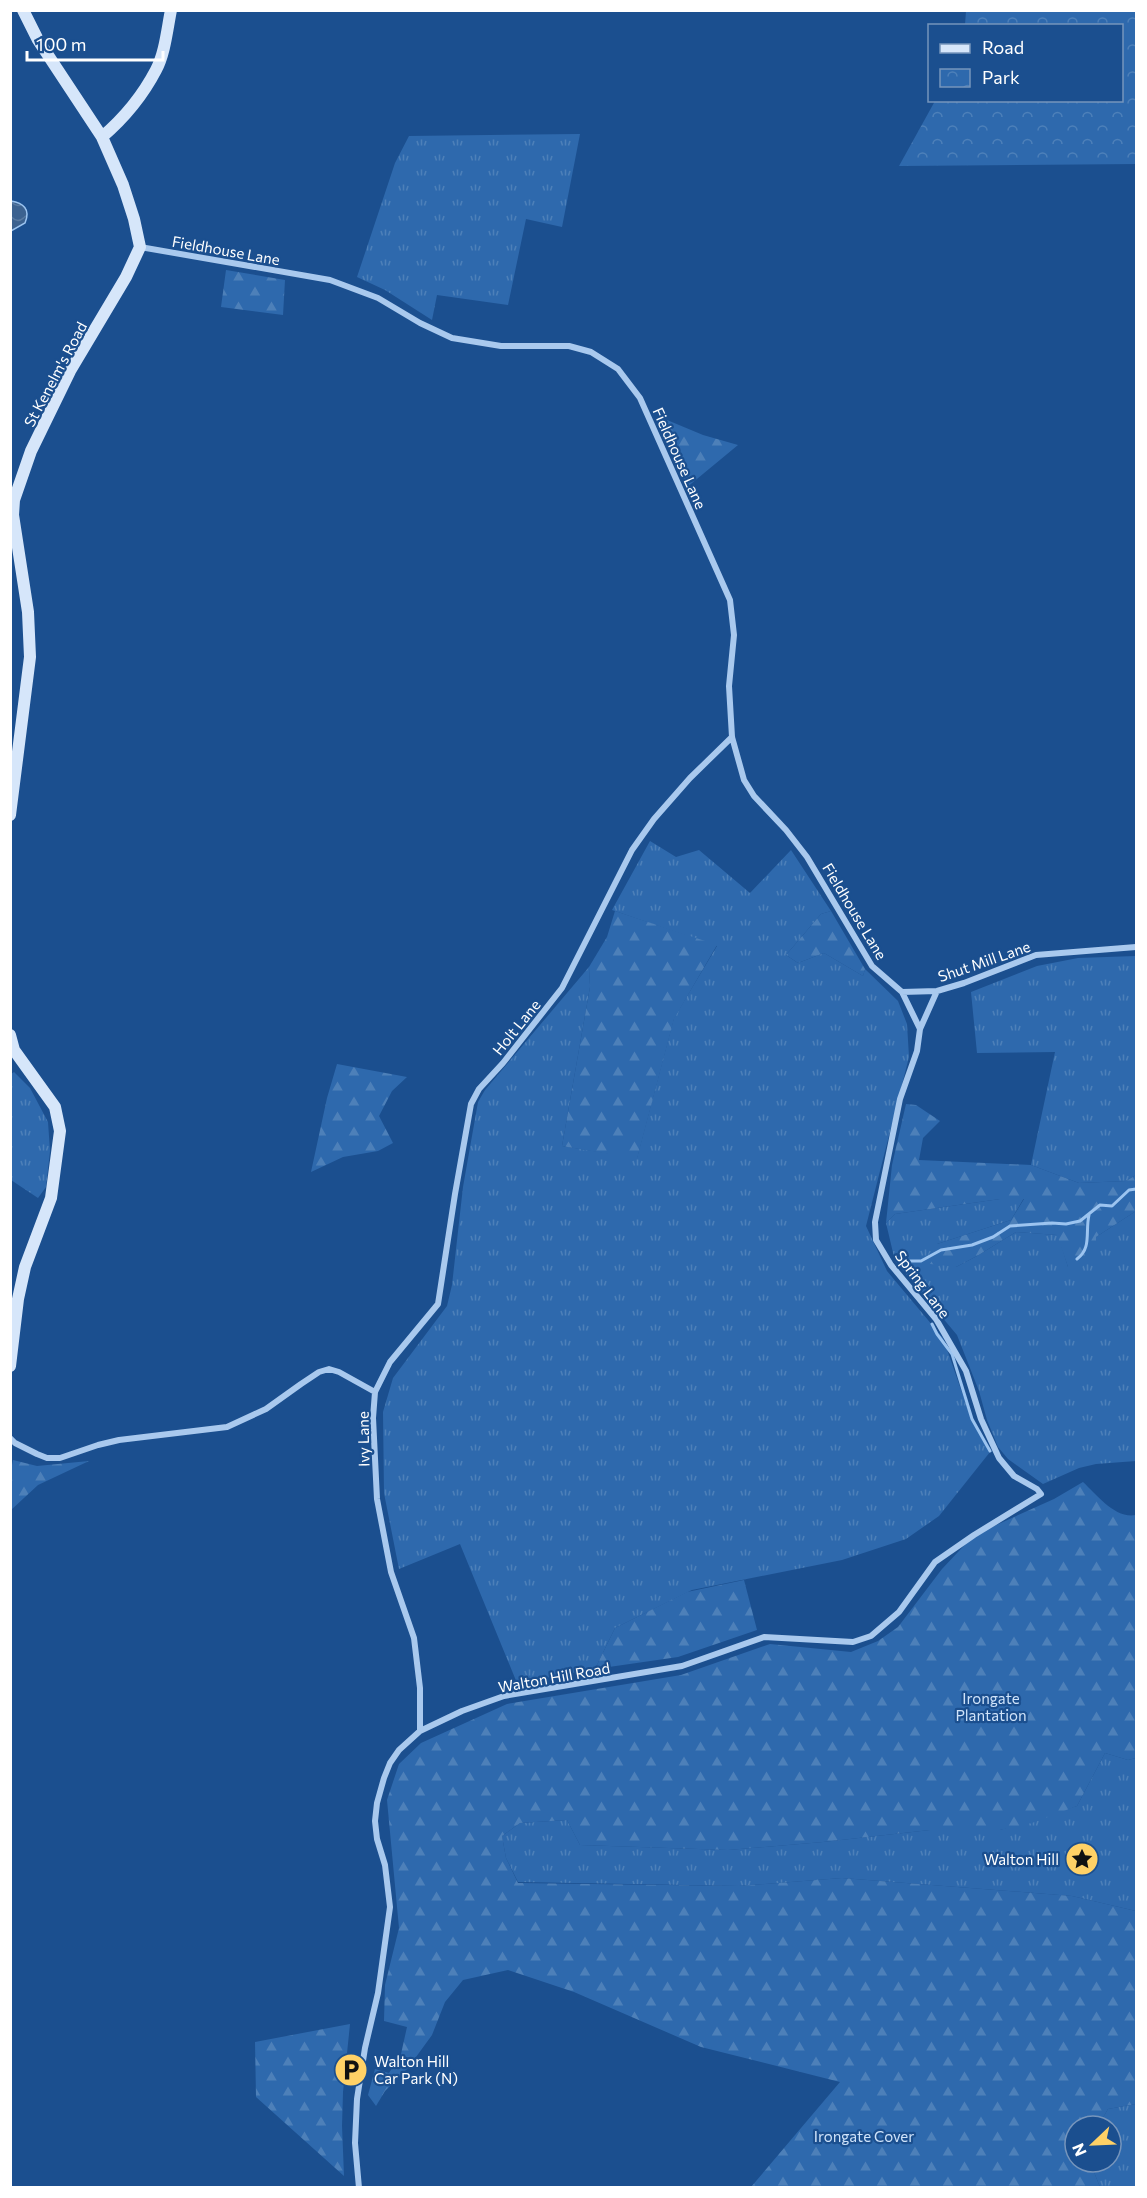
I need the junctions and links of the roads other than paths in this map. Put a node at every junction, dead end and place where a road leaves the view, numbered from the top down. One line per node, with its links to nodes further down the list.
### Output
1 (23, 10): 3 (street)
2 (171, 10): 3 (street)
3 (102, 137): 4 (street)
4 (140, 247): 5 (street, Fieldhouse Lane); 6 (street, St Kenelm's Road)
5 (732, 737): 9 (street, Fieldhouse Lane); 13 (street, Holt Lane)
6 (10, 815)
7 (1137, 947): 8 (street, Shut Mill Lane)
8 (938, 991): 9 (street, Shut Mill Lane); 10 (street, Spring Lane)
9 (902, 992): 10 (street)
10 (920, 1029): 15 (street, Spring Lane)
11 (10, 1035): 12 (street)
12 (10, 1366)
13 (375, 1392): 14 (street, Ivy Lane); 16 (street, Ivy Lane)
14 (10, 1437)
15 (1041, 1494): 16 (street, Walton Hill Road)
16 (420, 1731): 17 (street, Walton Hill Road)
17 (359, 2187)

